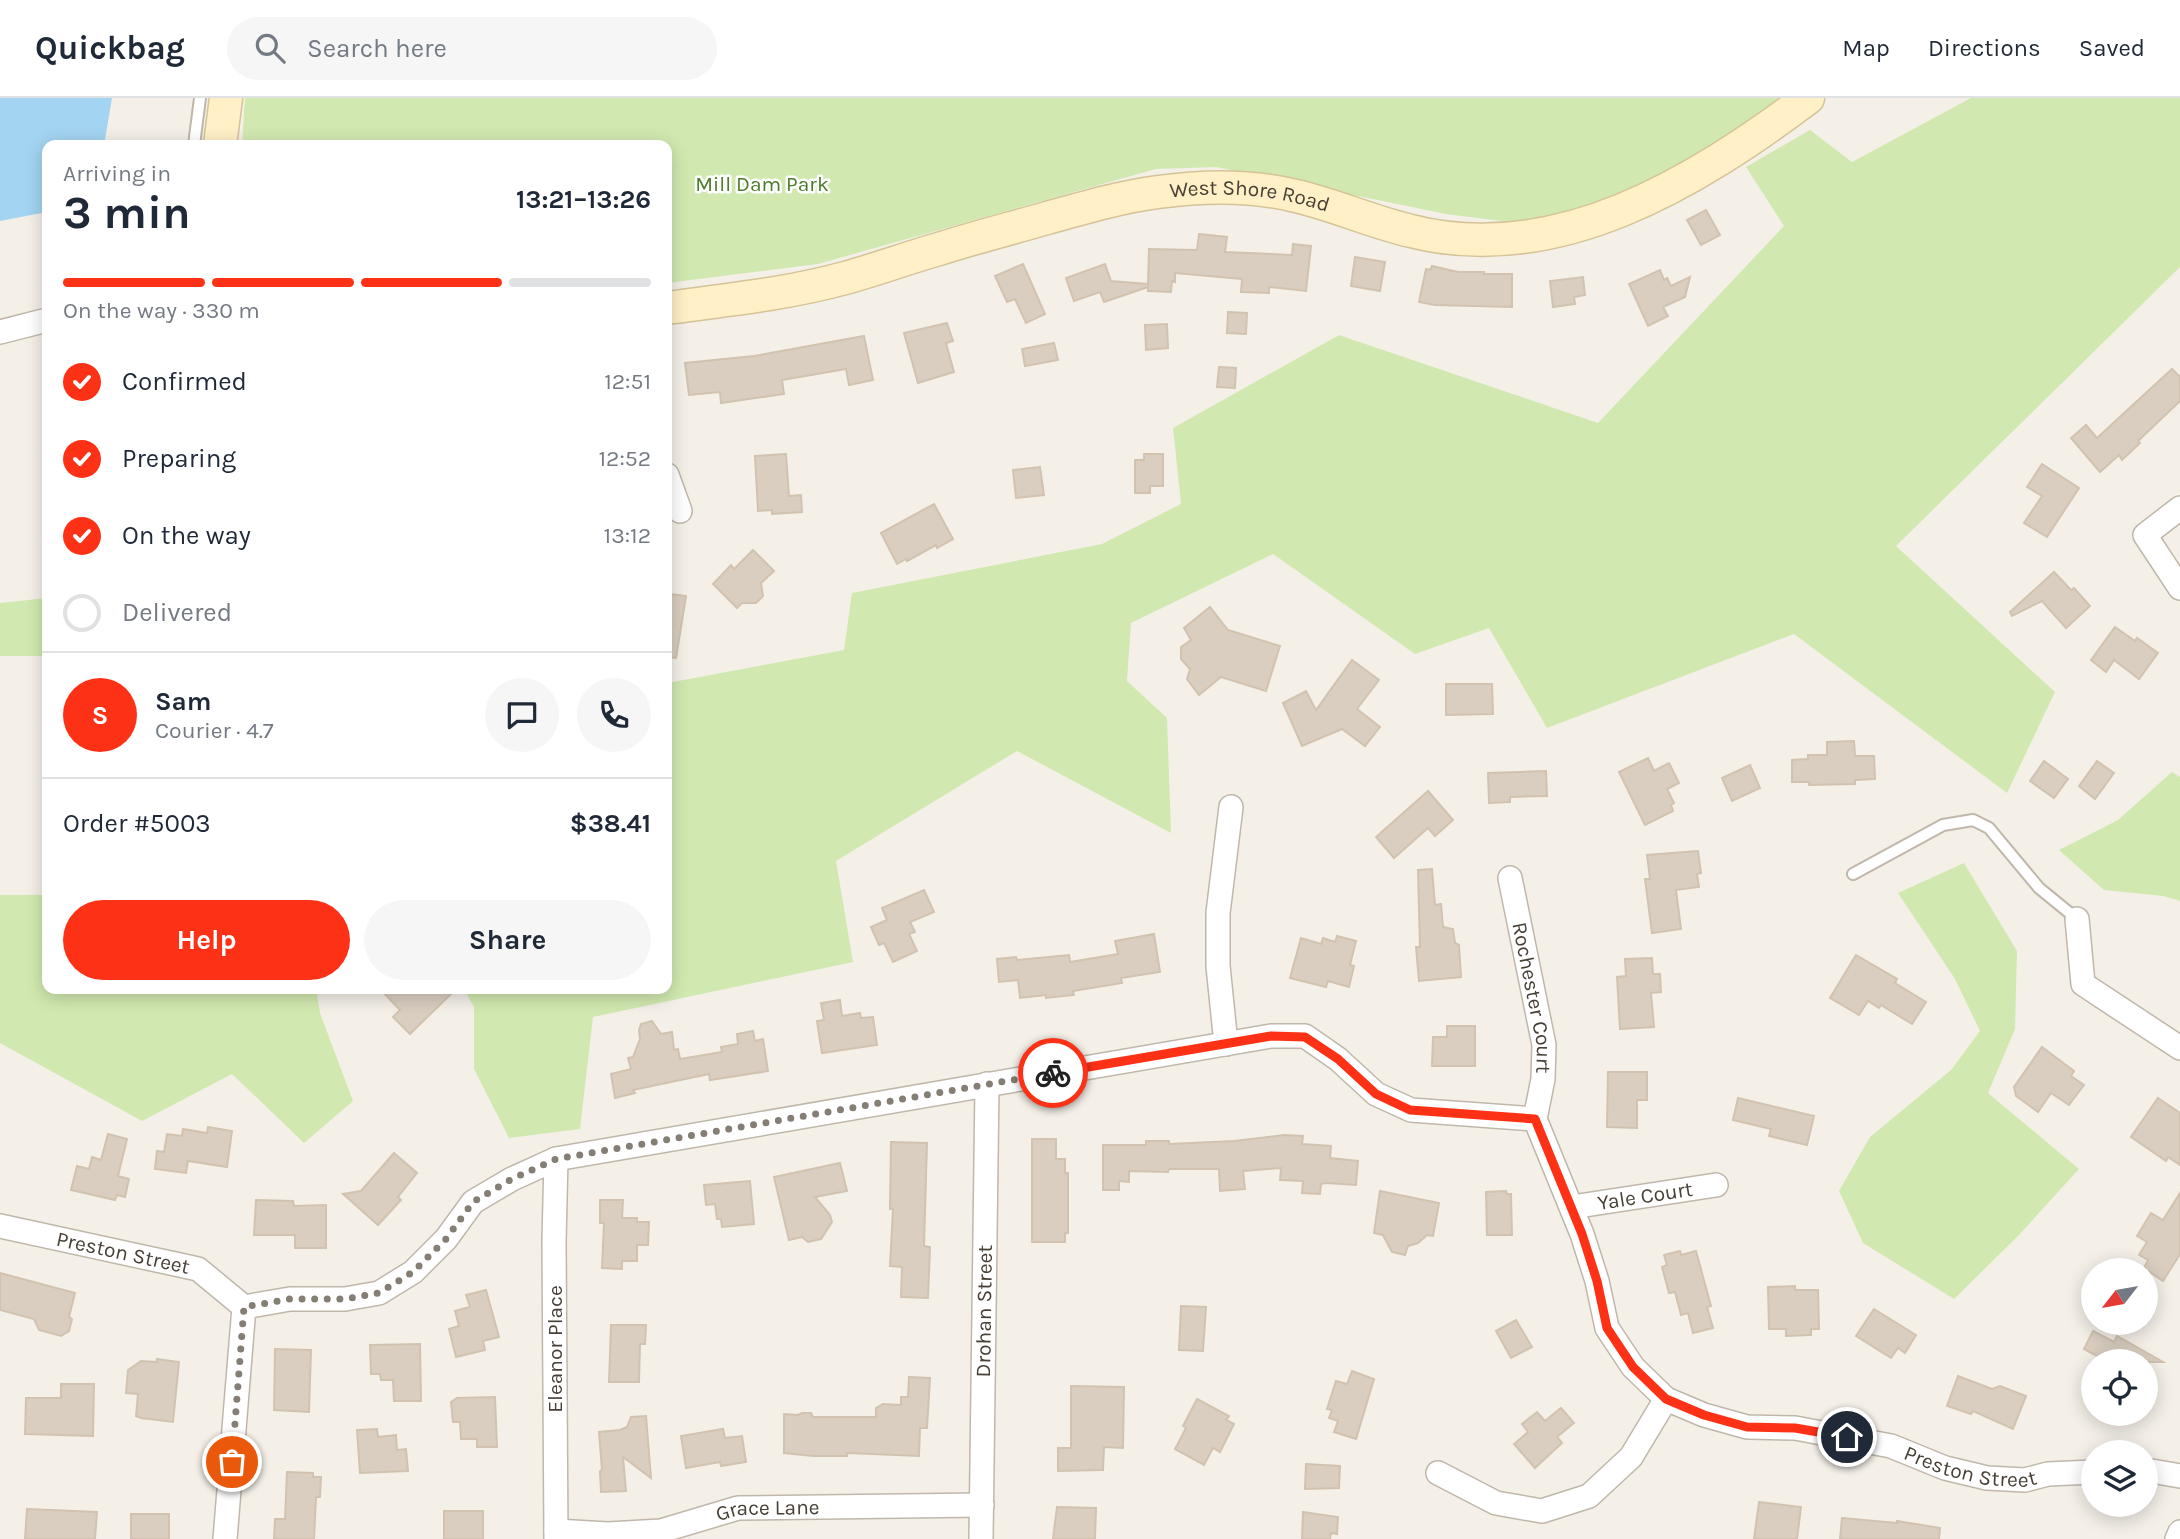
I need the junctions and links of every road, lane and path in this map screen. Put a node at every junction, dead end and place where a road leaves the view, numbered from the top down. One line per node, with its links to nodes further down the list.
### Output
1 (200, 98): 4 (lane)
2 (226, 98): 5 (street)
3 (1808, 98): 6 (street, West Shore Road)
4 (195, 140)
5 (221, 140)
6 (672, 307)
7 (42, 321): 8 (street)
8 (0, 332)
9 (672, 488): 11 (street)
10 (2180, 508): 12 (street)
11 (680, 510)
12 (2180, 588)
13 (1231, 807): 17 (street)
14 (1853, 874): 16 (lane)
15 (1510, 877): 20 (street, Rochester Court)
16 (2077, 919): 18 (street)
17 (1226, 1044): 19 (street); 20 (street)
18 (2180, 1048)
19 (987, 1084): 21 (street); 31 (street, Drohan Street)
20 (1535, 1119): 23 (street, Preston Street)
21 (556, 1159): 25 (street); 33 (street, Eleanor Place)
22 (1716, 1185): 23 (street, Yale Court)
23 (1572, 1206): 26 (street, Preston Street)
24 (0, 1226): 25 (street, Preston Street)
25 (244, 1307): 34 (street)
26 (1666, 1399): 28 (street); 29 (street, Preston Street)
27 (2158, 1472): 30 (street)
28 (1438, 1473)
29 (2081, 1473)
30 (2180, 1476)
31 (982, 1505): 33 (street, Grace Lane); 35 (street, Drohan Street)
32 (2180, 1532): 36 (street)
33 (556, 1535)
34 (225, 1539)
35 (981, 1539)
36 (2177, 1539)

